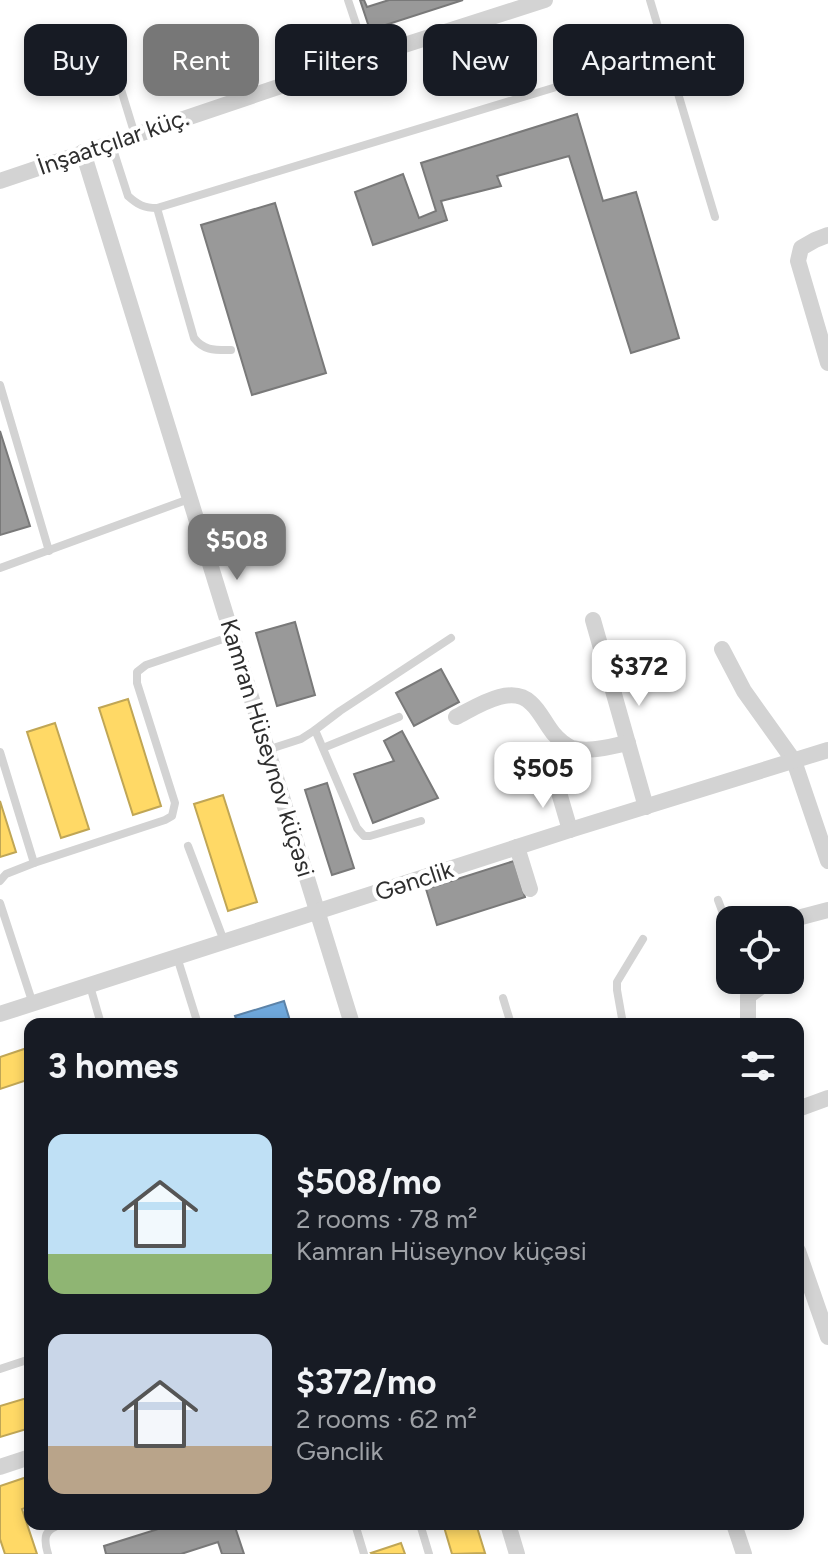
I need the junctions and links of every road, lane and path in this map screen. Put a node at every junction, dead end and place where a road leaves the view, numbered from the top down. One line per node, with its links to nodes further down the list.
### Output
1 (348, 0): 5 (lane)
2 (545, 0): 4 (street, İnşaatçılar küç.)
3 (650, 0): 6 (lane)
4 (504, 6): 7 (street, İnşaatçılar küç.)
5 (356, 24)
6 (657, 24)
7 (407, 42)
8 (275, 88): 12 (street, İnşaatçılar küç.)
9 (553, 88): 16 (lane)
10 (123, 96): 12 (lane)
11 (678, 96): 17 (lane)
12 (135, 135): 13 (street, İnşaatçılar küç.)
13 (111, 143): 14 (street, İnşaatçılar küç.); 16 (lane)
14 (83, 152): 15 (street, İnşaatçılar küç.); 22 (street, Kamran Hüseynov küçəsi)
15 (0, 181)
16 (157, 208): 19 (lane)
17 (715, 217)
18 (828, 235): 20 (street)
19 (231, 350)
20 (828, 363)
21 (0, 385): 23 (lane)
22 (190, 499): 23 (lane); 26 (street, Kamran Hüseynov küçəsi)
23 (49, 551): 24 (lane)
24 (0, 568)
25 (593, 620): 32 (street)
26 (232, 635): 34 (street, Kamran Hüseynov küçəsi); 45 (lane)
27 (451, 638): 31 (lane)
28 (722, 649): 37 (street)
29 (399, 717): 33 (lane)
30 (456, 717): 32 (street)
31 (315, 730): 33 (lane); 34 (lane)
32 (628, 743): 39 (street)
33 (323, 748): 40 (lane)
34 (266, 750): 52 (street, Kamran Hüseynov küçəsi)
35 (828, 750): 37 (street, Gənclik)
36 (0, 752): 45 (lane)
37 (794, 761): 39 (street, Gənclik); 44 (street)
38 (555, 779): 41 (street)
39 (646, 807): 41 (street, Gənclik)
40 (421, 821)
41 (570, 830): 43 (street, Gənclik)
42 (188, 846): 55 (lane)
43 (517, 847): 47 (street); 52 (street, Gənclik)
44 (828, 861)
45 (34, 863): 46 (lane)
46 (0, 881)
47 (530, 889)
48 (718, 900): 50 (lane)
49 (0, 903): 60 (lane)
50 (720, 906)
51 (828, 910): 53 (street)
52 (318, 913): 55 (street, Gənclik); 64 (street, Kamran Hüseynov küçəsi)
53 (804, 916)
54 (643, 939): 66 (lane)
55 (224, 942): 56 (street, Gənclik)
56 (177, 957): 57 (street, Gənclik); 63 (lane)
57 (90, 986): 60 (street, Gənclik); 62 (lane)
58 (751, 994): 67 (street)
59 (503, 998): 65 (lane)
60 (33, 1004): 61 (street, Gənclik)
61 (0, 1014)
62 (99, 1018)
63 (196, 1018)
64 (350, 1018)
65 (509, 1018)
66 (622, 1018)
67 (748, 1018)
68 (828, 1098): 69 (street)
69 (804, 1107)
70 (804, 1286): 71 (street)
71 (827, 1329)
72 (24, 1361): 73 (lane)
73 (0, 1369)
74 (24, 1459): 75 (street)
75 (0, 1467)
76 (48, 1530): 81 (lane)
77 (357, 1530): 82 (lane)
78 (422, 1530): 83 (lane)
79 (512, 1530): 84 (street)
80 (736, 1530): 85 (street)
81 (48, 1554)
82 (364, 1554)
83 (429, 1554)
84 (517, 1554)
85 (744, 1554)

